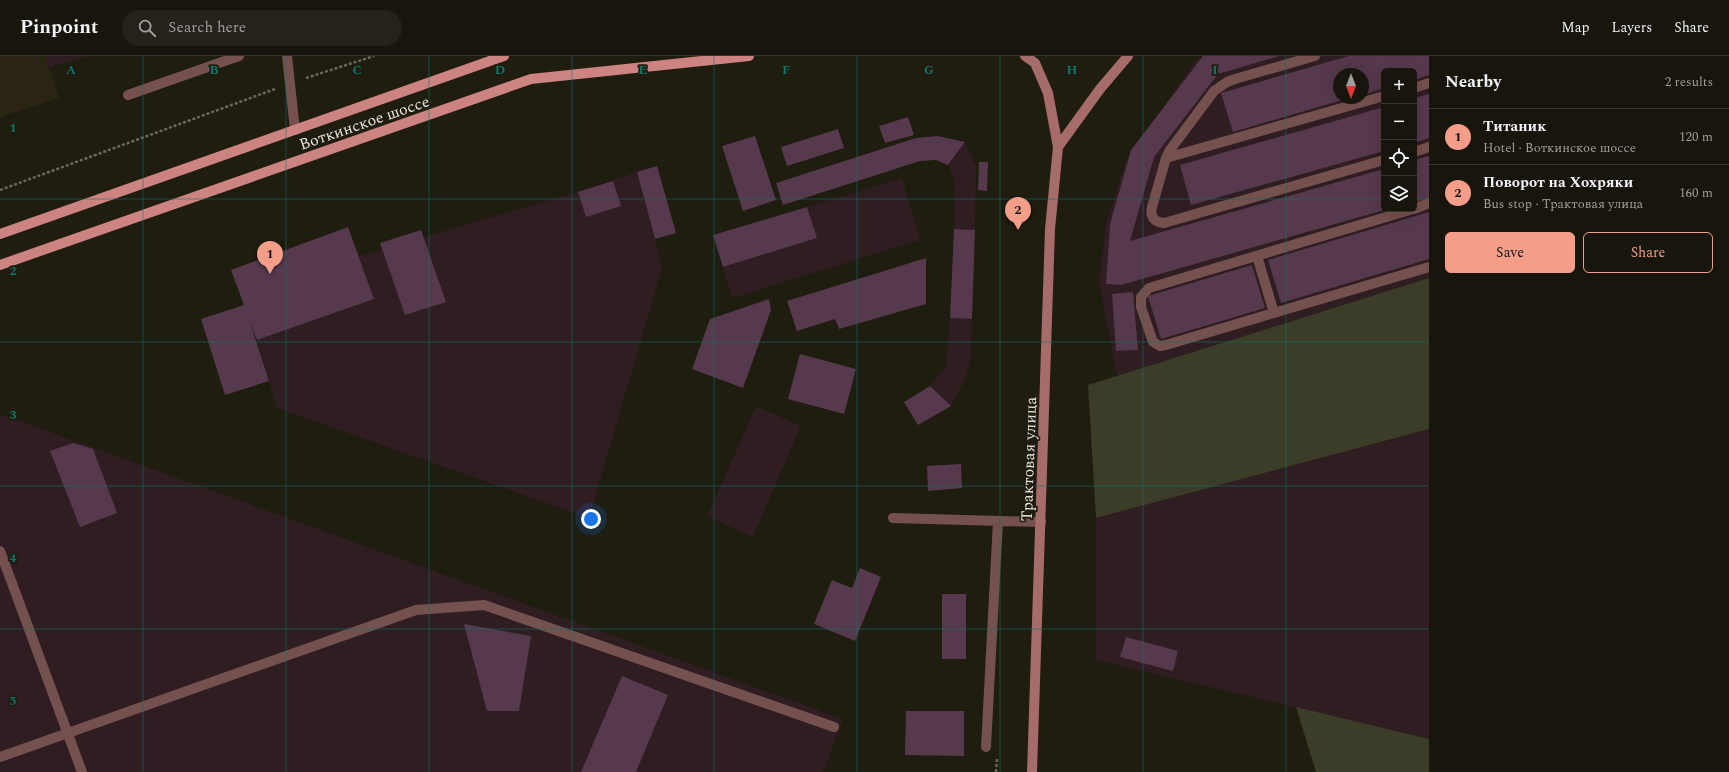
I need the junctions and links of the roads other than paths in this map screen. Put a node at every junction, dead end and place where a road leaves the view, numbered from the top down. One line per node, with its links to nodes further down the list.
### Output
1 (239, 56): 10 (street)
2 (287, 56): 12 (street)
3 (504, 56): 12 (main road, Воткинское шоссе)
4 (749, 56): 23 (main road, Воткинское шоссе)
5 (1025, 56): 13 (street)
6 (1128, 56): 13 (street)
7 (1315, 56): 16 (street)
8 (1429, 83): 9 (street)
9 (1417, 87)
10 (128, 95)
11 (1381, 97): 16 (street)
12 (295, 130): 21 (main road, Воткинское шоссе)
13 (1058, 147): 28 (street, Трактовая улица)
14 (1429, 147): 15 (street)
15 (1417, 151)
16 (1166, 158): 17 (street)
17 (1381, 161)
18 (1429, 203): 19 (street)
19 (1417, 208)
20 (1404, 212): 22 (street)
21 (0, 234)
22 (1257, 256): 25 (street); 25 (street)
23 (0, 265)
24 (1429, 268): 25 (street)
25 (1274, 313)
26 (893, 518): 27 (street)
27 (998, 521): 28 (street); 32 (street)
28 (1041, 522): 35 (street, Трактовая улица)
29 (0, 551): 31 (street)
30 (834, 727): 31 (street)
31 (68, 732): 33 (street); 34 (street)
32 (986, 747)
33 (0, 757)
34 (82, 772)
35 (1032, 772)

